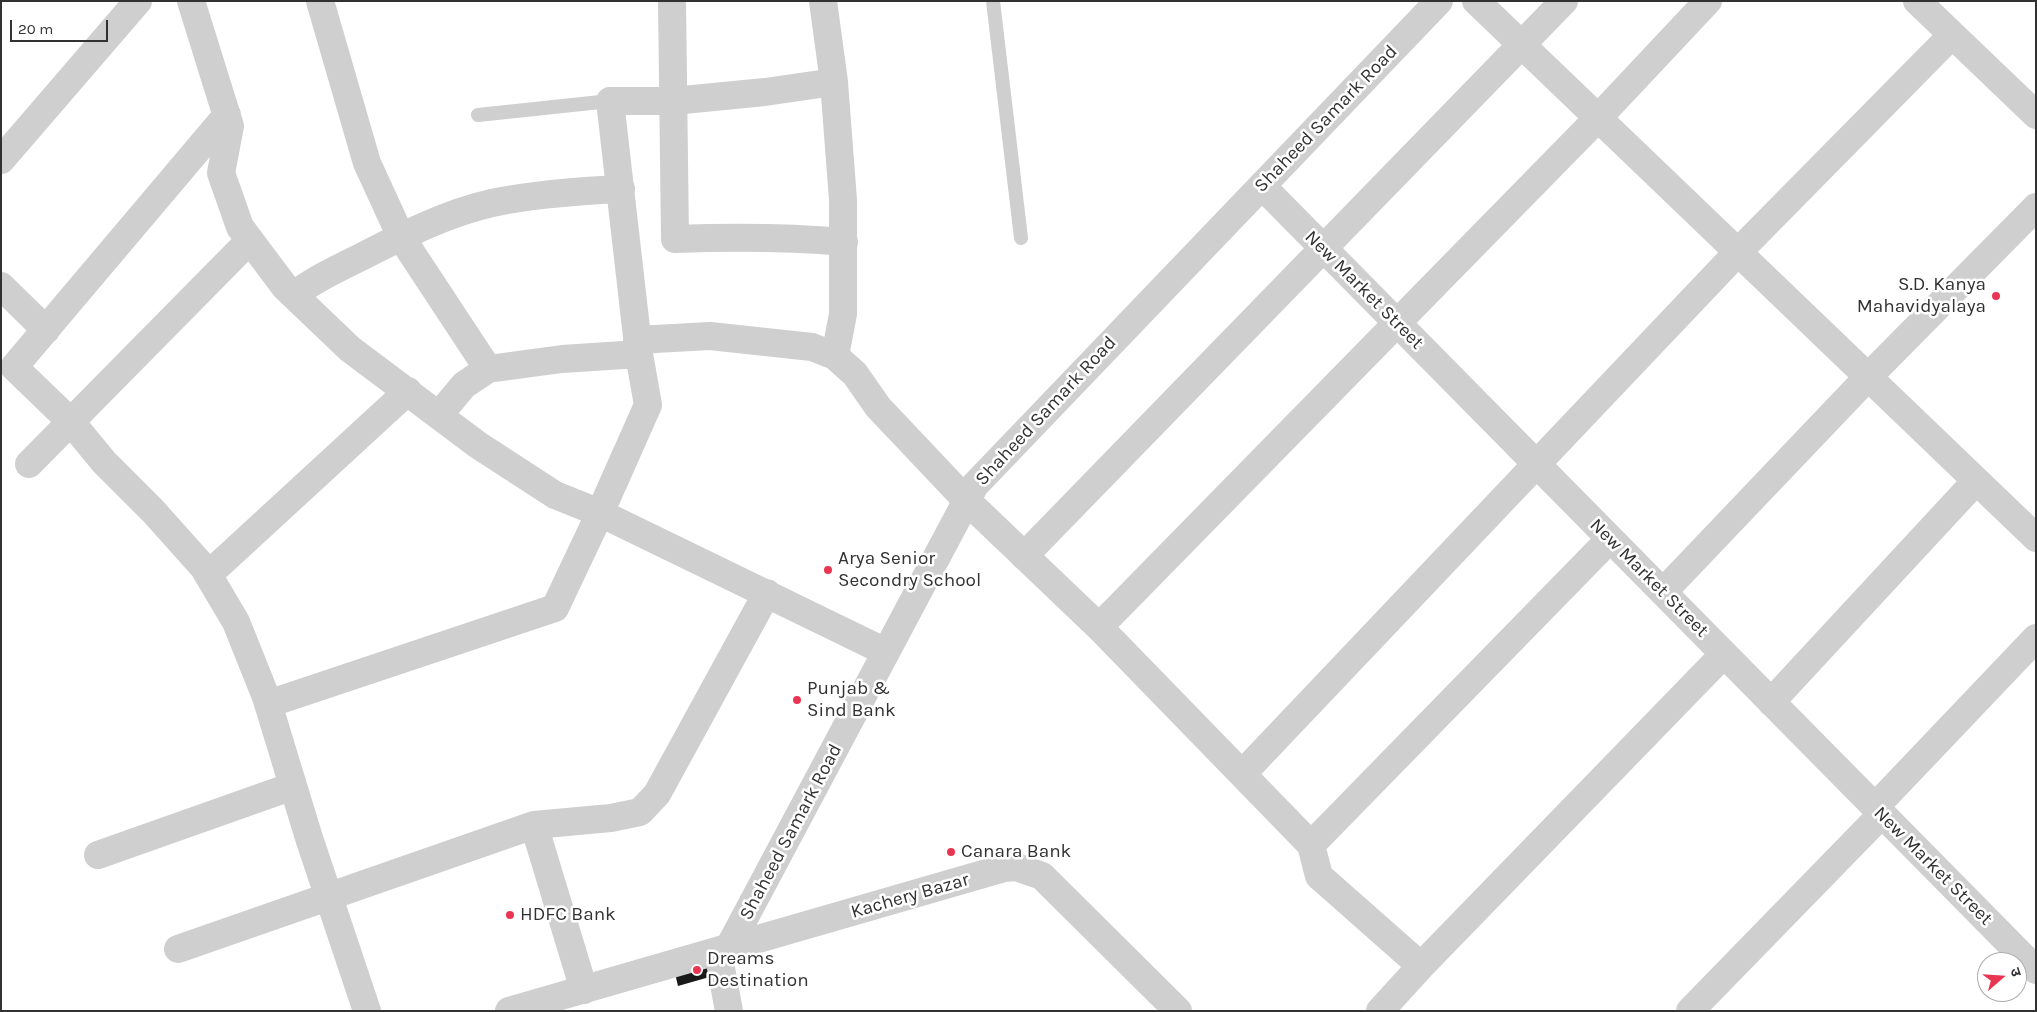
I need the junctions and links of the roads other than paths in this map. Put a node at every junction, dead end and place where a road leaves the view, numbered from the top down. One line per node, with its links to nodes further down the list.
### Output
1 (138, 1): 21 (street)
2 (191, 1): 19 (street)
3 (320, 1): 25 (street)
4 (672, 1): 16 (street)
5 (823, 1): 14 (street)
6 (993, 1): 26 (lane)
7 (1439, 1): 22 (street, Shaheed Samark Road)
8 (1476, 1): 13 (street)
9 (1564, 1): 13 (street)
10 (1708, 1): 20 (street)
11 (1917, 1): 12 (street)
12 (1952, 35): 18 (street); 30 (street)
13 (1522, 45): 20 (street); 29 (street)
14 (834, 82): 16 (street); 28 (street)
15 (610, 101): 16 (street); 17 (lane); 23 (street)
16 (673, 101): 28 (street)
17 (478, 115)
18 (2036, 115)
19 (227, 116): 27 (street); 34 (street)
20 (1598, 118): 30 (street); 33 (street)
21 (1, 160)
22 (1262, 186): 29 (street, New Market Street); 45 (street, Shaheed Samark Road)
23 (620, 189): 25 (street); 35 (street)
24 (2036, 207): 38 (street)
25 (401, 237): 32 (street); 37 (street)
26 (1021, 238)
27 (250, 240): 32 (street); 41 (street)
28 (844, 242): 36 (street)
29 (1322, 247): 33 (street, New Market Street); 49 (street)
30 (1738, 252): 38 (street); 43 (street)
31 (1, 286): 34 (street)
32 (294, 295): 39 (street)
33 (1397, 324): 43 (street, New Market Street); 53 (street)
34 (46, 330): 41 (street)
35 (638, 347): 36 (street); 37 (street); 46 (street)
36 (835, 356): 45 (street)
37 (488, 369): 40 (street)
38 (1868, 377): 44 (street); 51 (street)
39 (408, 391): 40 (street); 50 (street)
40 (439, 415): 46 (street)
41 (71, 422): 42 (street); 50 (street)
42 (29, 464)
43 (1536, 464): 48 (street, New Market Street); 59 (street)
44 (1976, 481): 47 (street); 57 (street)
45 (966, 500): 49 (street); 55 (street, Shaheed Samark Road)
46 (600, 513): 52 (street); 58 (street)
47 (2036, 538)
48 (1610, 539): 51 (street, New Market Street); 63 (street)
49 (1024, 556): 53 (street)
50 (208, 574): 58 (street)
51 (1663, 592): 56 (street, New Market Street)
52 (766, 593): 55 (street); 62 (street)
53 (1099, 627): 59 (street)
54 (2036, 638): 61 (street)
55 (886, 652): 67 (street, Shaheed Samark Road)
56 (1724, 654): 57 (street, New Market Street); 68 (street)
57 (1771, 702): 61 (street, New Market Street)
58 (268, 704): 60 (street)
59 (1243, 773): 63 (street)
60 (293, 786): 64 (street); 65 (street)
61 (1879, 811): 69 (street, New Market Street); 76 (street)
62 (534, 825): 65 (street); 70 (street)
63 (1311, 845): 68 (street)
64 (98, 855)
65 (329, 896): 66 (street); 72 (street)
66 (178, 948)
67 (728, 949): 70 (street, Kachery Bazar); 71 (street, Kachery Bazar); 74 (street)
68 (1421, 966): 75 (street)
69 (2036, 970)
70 (584, 990): 73 (street, Kachery Bazar)
71 (1176, 1010)
72 (367, 1011)
73 (509, 1011)
74 (729, 1011)
75 (1380, 1011)
76 (1690, 1011)

